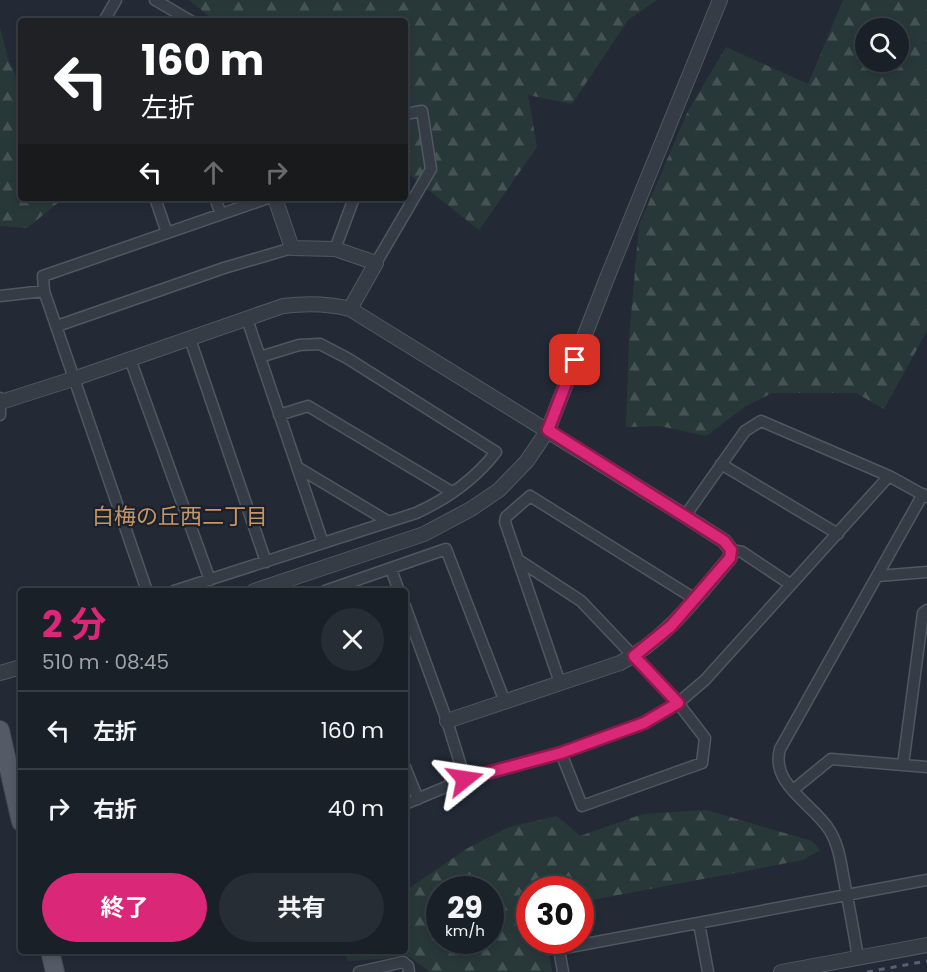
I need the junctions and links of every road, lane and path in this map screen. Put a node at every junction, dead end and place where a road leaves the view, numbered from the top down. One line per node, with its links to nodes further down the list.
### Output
1 (116, 0): 4 (street)
2 (155, 0): 5 (street)
3 (720, 0): 28 (street)
4 (106, 18)
5 (186, 18)
6 (408, 113): 16 (street)
7 (156, 201): 13 (street)
8 (216, 201): 12 (street)
9 (259, 201): 12 (street)
10 (276, 201): 14 (street)
11 (353, 201): 15 (street)
12 (221, 214): 13 (street)
13 (167, 233): 17 (street)
14 (292, 248): 15 (street); 21 (street)
15 (335, 249): 16 (street)
16 (376, 263): 19 (street)
17 (44, 291): 18 (street); 21 (street)
18 (0, 297)
19 (350, 309): 20 (street); 28 (street)
20 (247, 319): 22 (street); 23 (street)
21 (57, 326): 25 (street)
22 (189, 339): 24 (street); 40 (street)
23 (260, 357): 27 (street); 32 (street)
24 (130, 359): 25 (street); 44 (street)
25 (73, 379): 26 (street); 46 (street)
26 (0, 405)
27 (279, 415): 30 (street); 32 (street)
28 (548, 430): 34 (street); 48 (street)
29 (721, 464): 31 (street); 34 (street); 36 (street)
30 (297, 467): 35 (street); 37 (street)
31 (889, 476): 33 (street); 36 (street)
32 (452, 492): 35 (street)
33 (925, 496): 43 (street)
34 (685, 516): 38 (street)
35 (389, 522): 37 (street)
36 (838, 534): 45 (street)
37 (323, 543): 40 (street)
38 (731, 550): 45 (street); 51 (street)
39 (520, 561): 51 (street); 54 (street); 57 (street)
40 (266, 562): 44 (street)
41 (392, 569): 49 (street); 50 (street); 58 (street)
42 (927, 572): 43 (street)
43 (878, 576): 67 (street)
44 (210, 580): 47 (street)
45 (790, 584): 59 (street)
46 (146, 588)
47 (184, 588)
48 (263, 588)
49 (338, 588)
50 (398, 588)
51 (695, 599): 54 (street)
52 (927, 610): 63 (street)
53 (408, 614): 60 (street)
54 (634, 656): 57 (street); 59 (street)
55 (18, 667): 56 (street)
56 (0, 673)
57 (560, 683): 58 (street)
58 (505, 702): 60 (street)
59 (678, 703): 62 (street); 62 (street)
60 (447, 721): 66 (street)
61 (0, 730): 70 (main road)
62 (561, 753): 66 (street)
63 (903, 765): 64 (street); 67 (street)
64 (927, 767)
65 (408, 774): 68 (street)
66 (465, 779): 68 (street)
67 (793, 790): 72 (street)
68 (418, 799): 69 (street)
69 (408, 803)
70 (18, 809)
71 (927, 880): 72 (street)
72 (847, 895): 73 (street); 76 (street)
73 (699, 923): 80 (street); 81 (street)
74 (927, 945): 76 (street)
75 (51, 954): 77 (main road)
76 (858, 958): 82 (street)
77 (55, 972)
78 (359, 972): 79 (street)
79 (409, 972)
80 (563, 972)
81 (708, 972)
82 (781, 972)

